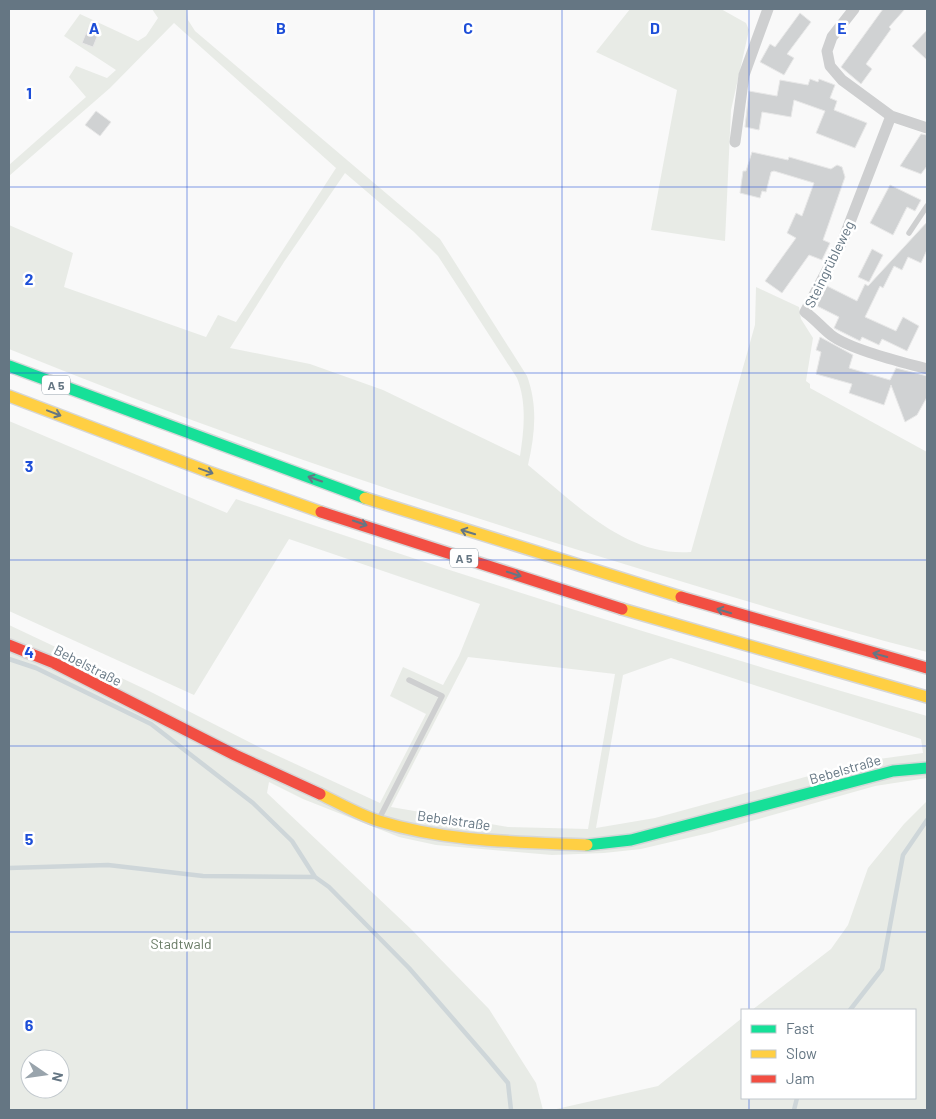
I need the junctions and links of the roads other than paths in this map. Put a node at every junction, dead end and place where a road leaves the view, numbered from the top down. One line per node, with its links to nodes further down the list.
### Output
1 (768, 9): 5 (street)
2 (854, 9): 3 (street)
3 (891, 116): 4 (street); 9 (street, Steingrübleweg)
4 (927, 128)
5 (735, 142)
6 (927, 206): 7 (lane)
7 (909, 233)
8 (9, 366): 12 (main road, A 5, one-way to 8)
9 (927, 369)
10 (9, 396): 14 (main road, A 5, one-way to 14)
11 (9, 645): 16 (main road, Bebelstraße)
12 (927, 668)
13 (409, 680): 16 (lane)
14 (927, 697)
15 (927, 768): 16 (main road, Bebelstraße)
16 (378, 821)

